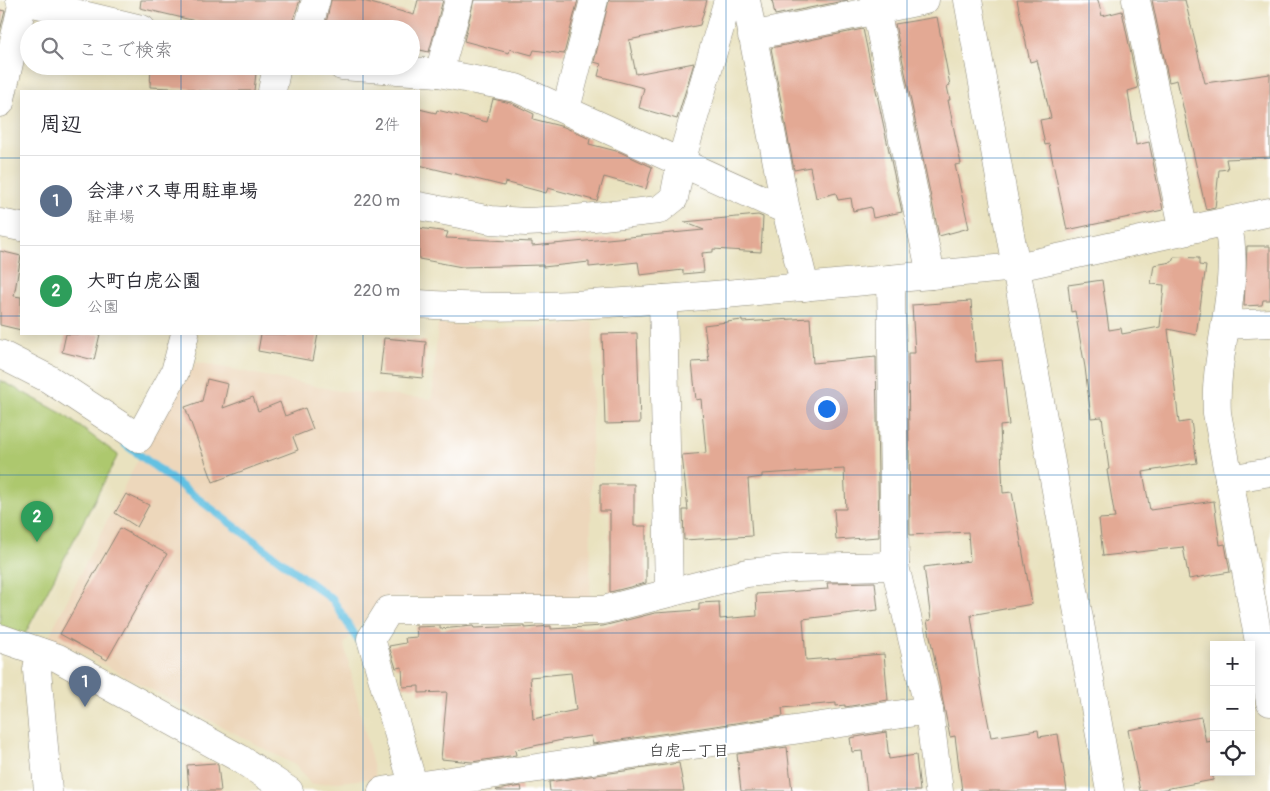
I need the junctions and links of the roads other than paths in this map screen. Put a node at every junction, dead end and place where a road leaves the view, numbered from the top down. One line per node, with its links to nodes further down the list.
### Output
1 (21, 0): 11 (street); 18 (street)
2 (316, 0): 12 (street)
3 (459, 0): 15 (street)
4 (594, 0): 19 (street)
5 (728, 0): 20 (street)
6 (746, 0): 13 (street)
7 (924, 0): 10 (street)
8 (968, 0): 28 (street)
9 (1136, 0): 27 (street)
10 (875, 5): 13 (street); 29 (street)
11 (104, 20)
12 (310, 20)
13 (752, 36): 22 (street)
14 (420, 72): 15 (street)
15 (439, 73): 19 (street)
16 (275, 75): 17 (street)
17 (272, 90)
18 (0, 103)
19 (566, 109): 20 (street)
20 (681, 162): 21 (street); 22 (street)
21 (420, 206)
22 (786, 210): 31 (street)
23 (1270, 212): 25 (street)
24 (0, 223): 26 (street)
25 (1227, 223): 27 (street); 35 (street)
26 (20, 227)
27 (1184, 232): 28 (street)
28 (1017, 267): 29 (street); 50 (street)
29 (931, 275): 30 (street)
30 (891, 278): 31 (street); 40 (street)
31 (805, 287): 32 (street)
32 (663, 299): 33 (street); 41 (street)
33 (420, 304)
34 (1270, 323): 35 (street)
35 (1226, 325): 39 (street)
36 (185, 335): 37 (street)
37 (0, 354)
38 (1270, 472): 39 (street)
39 (1229, 479): 44 (street)
40 (895, 566): 41 (street); 45 (street)
41 (669, 592): 46 (street)
42 (0, 638): 43 (street)
43 (40, 652): 47 (street); 48 (street)
44 (1270, 702)
45 (929, 710): 46 (street); 49 (street)
46 (400, 790)
47 (48, 791)
48 (289, 791)
49 (940, 791)
50 (1110, 791)

